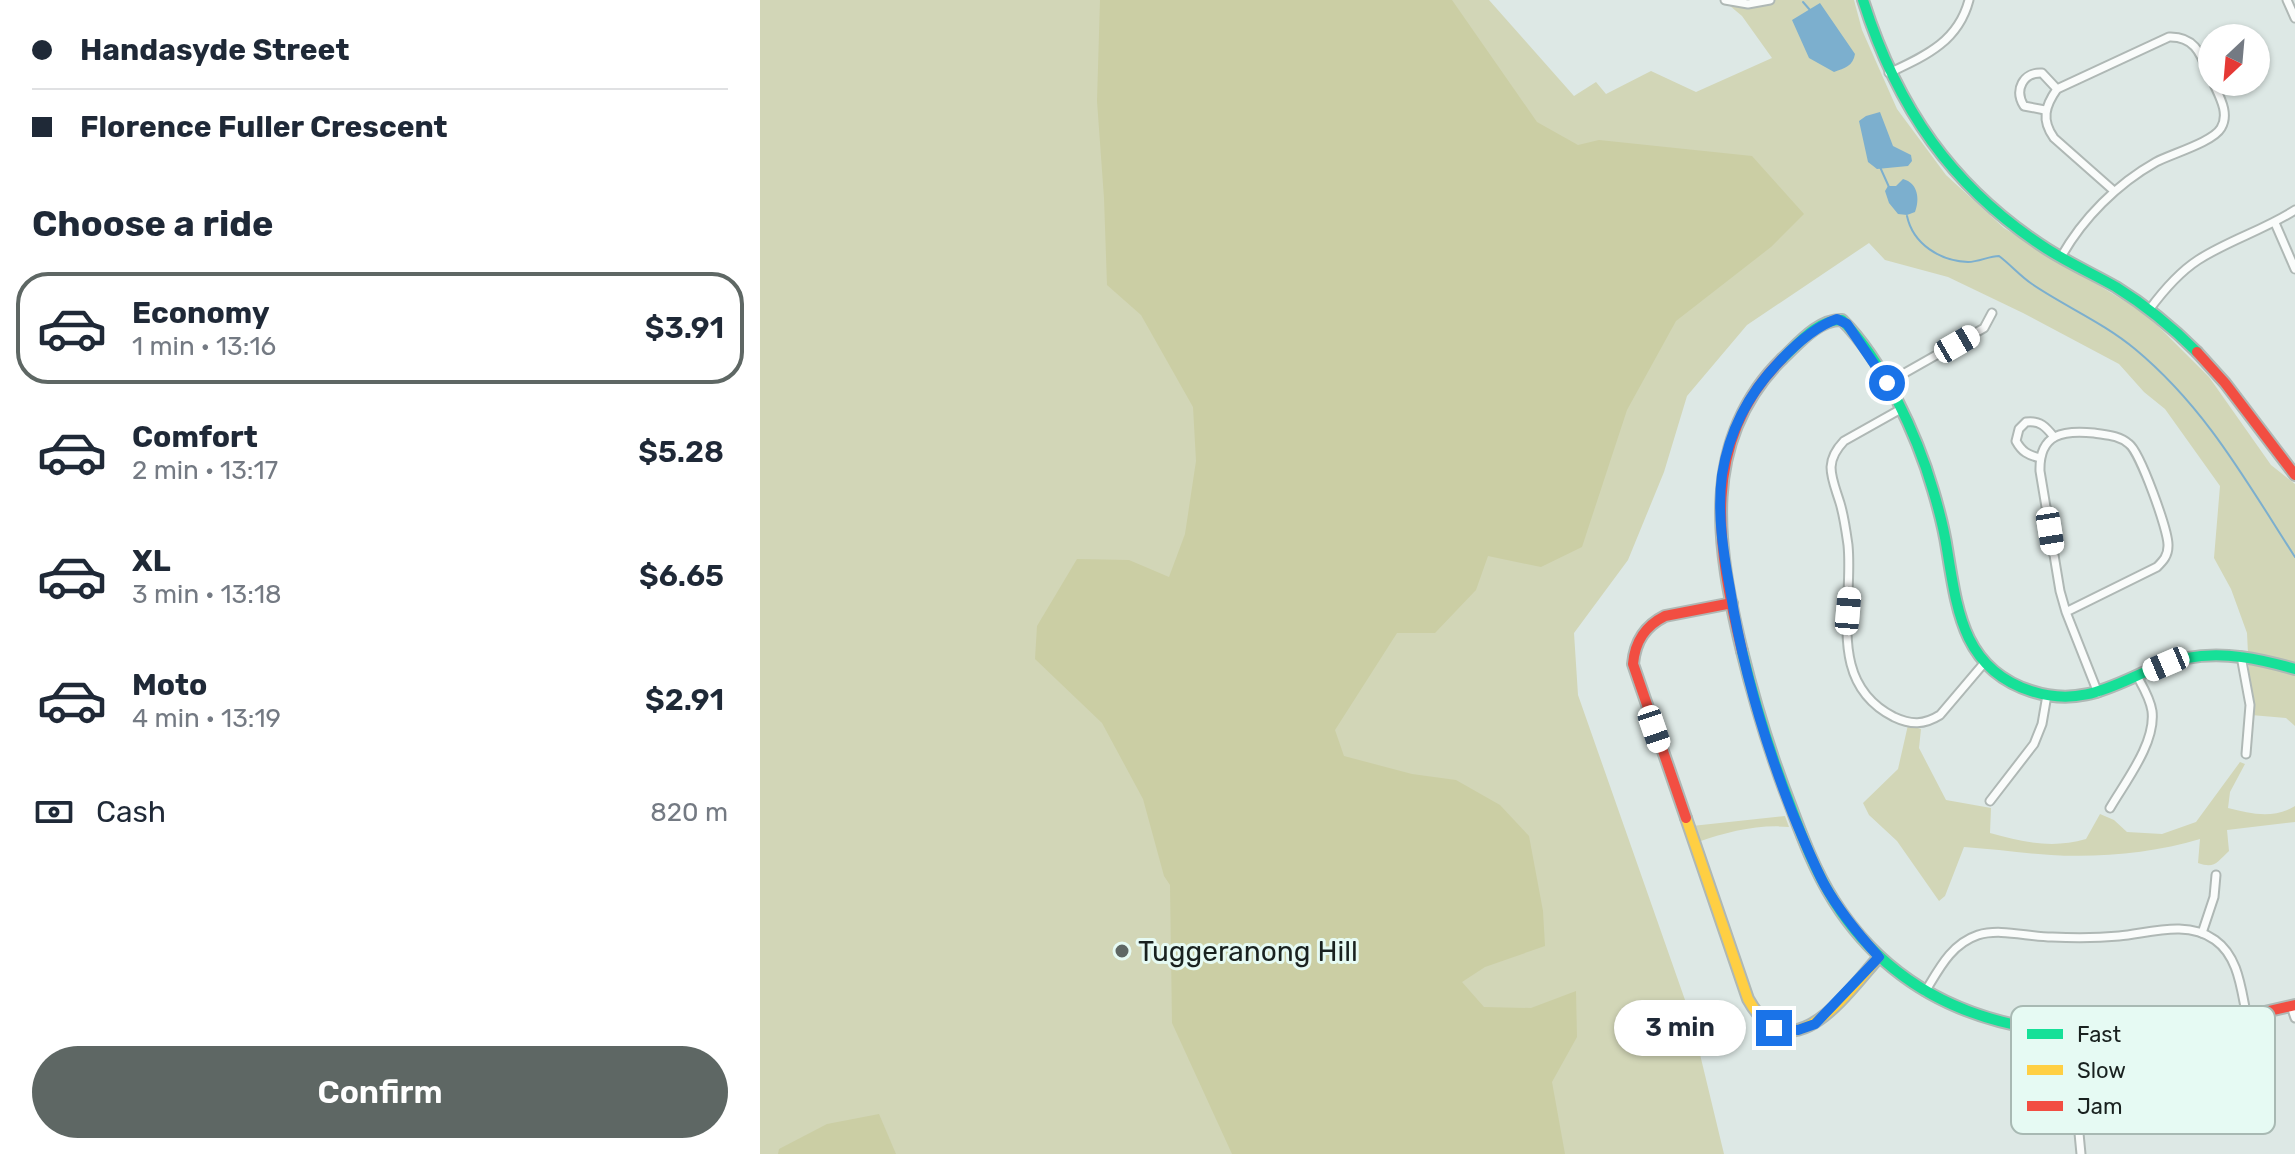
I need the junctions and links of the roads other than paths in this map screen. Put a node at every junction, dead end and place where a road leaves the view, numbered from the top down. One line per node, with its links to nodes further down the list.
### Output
1 (1725, 0): 2 (street)
2 (1770, 0)
3 (1863, 0): 8 (street)
4 (1969, 0): 8 (street)
5 (2287, 0): 6 (street)
6 (2295, 18)
7 (2198, 50): 9 (street)
8 (1889, 73): 15 (street)
9 (2057, 89): 11 (street); 11 (street)
10 (2219, 96): 12 (street)
11 (2045, 110): 12 (street)
12 (2114, 191): 15 (street)
13 (2295, 210): 14 (street)
14 (2275, 223): 16 (street); 17 (street)
15 (2061, 257): 17 (street)
16 (2295, 269)
17 (2149, 310): 23 (street)
18 (1992, 313): 19 (street)
19 (1887, 383): 20 (street); 24 (street)
20 (1901, 409): 27 (street); 27 (street)
21 (2054, 437): 22 (street); 22 (street); 25 (street)
22 (2040, 458): 25 (street)
23 (2295, 475)
24 (1732, 603): 37 (street); 37 (street)
25 (2066, 612): 30 (street)
26 (2241, 656): 28 (street); 29 (street); 32 (street)
27 (1985, 662): 31 (street)
28 (2295, 669)
29 (2137, 676): 30 (street); 34 (street)
30 (2098, 693): 31 (street)
31 (2047, 695): 33 (street)
32 (2246, 754)
33 (1990, 801)
34 (2110, 808)
35 (2216, 875): 36 (street)
36 (2202, 933): 38 (street); 40 (street)
37 (1879, 957): 38 (street)
38 (1925, 992): 42 (street)
39 (2293, 1005): 41 (street)
40 (2245, 1006)
41 (2295, 1018)
42 (2011, 1025)
43 (2079, 1134): 44 (street)
44 (2081, 1154)

